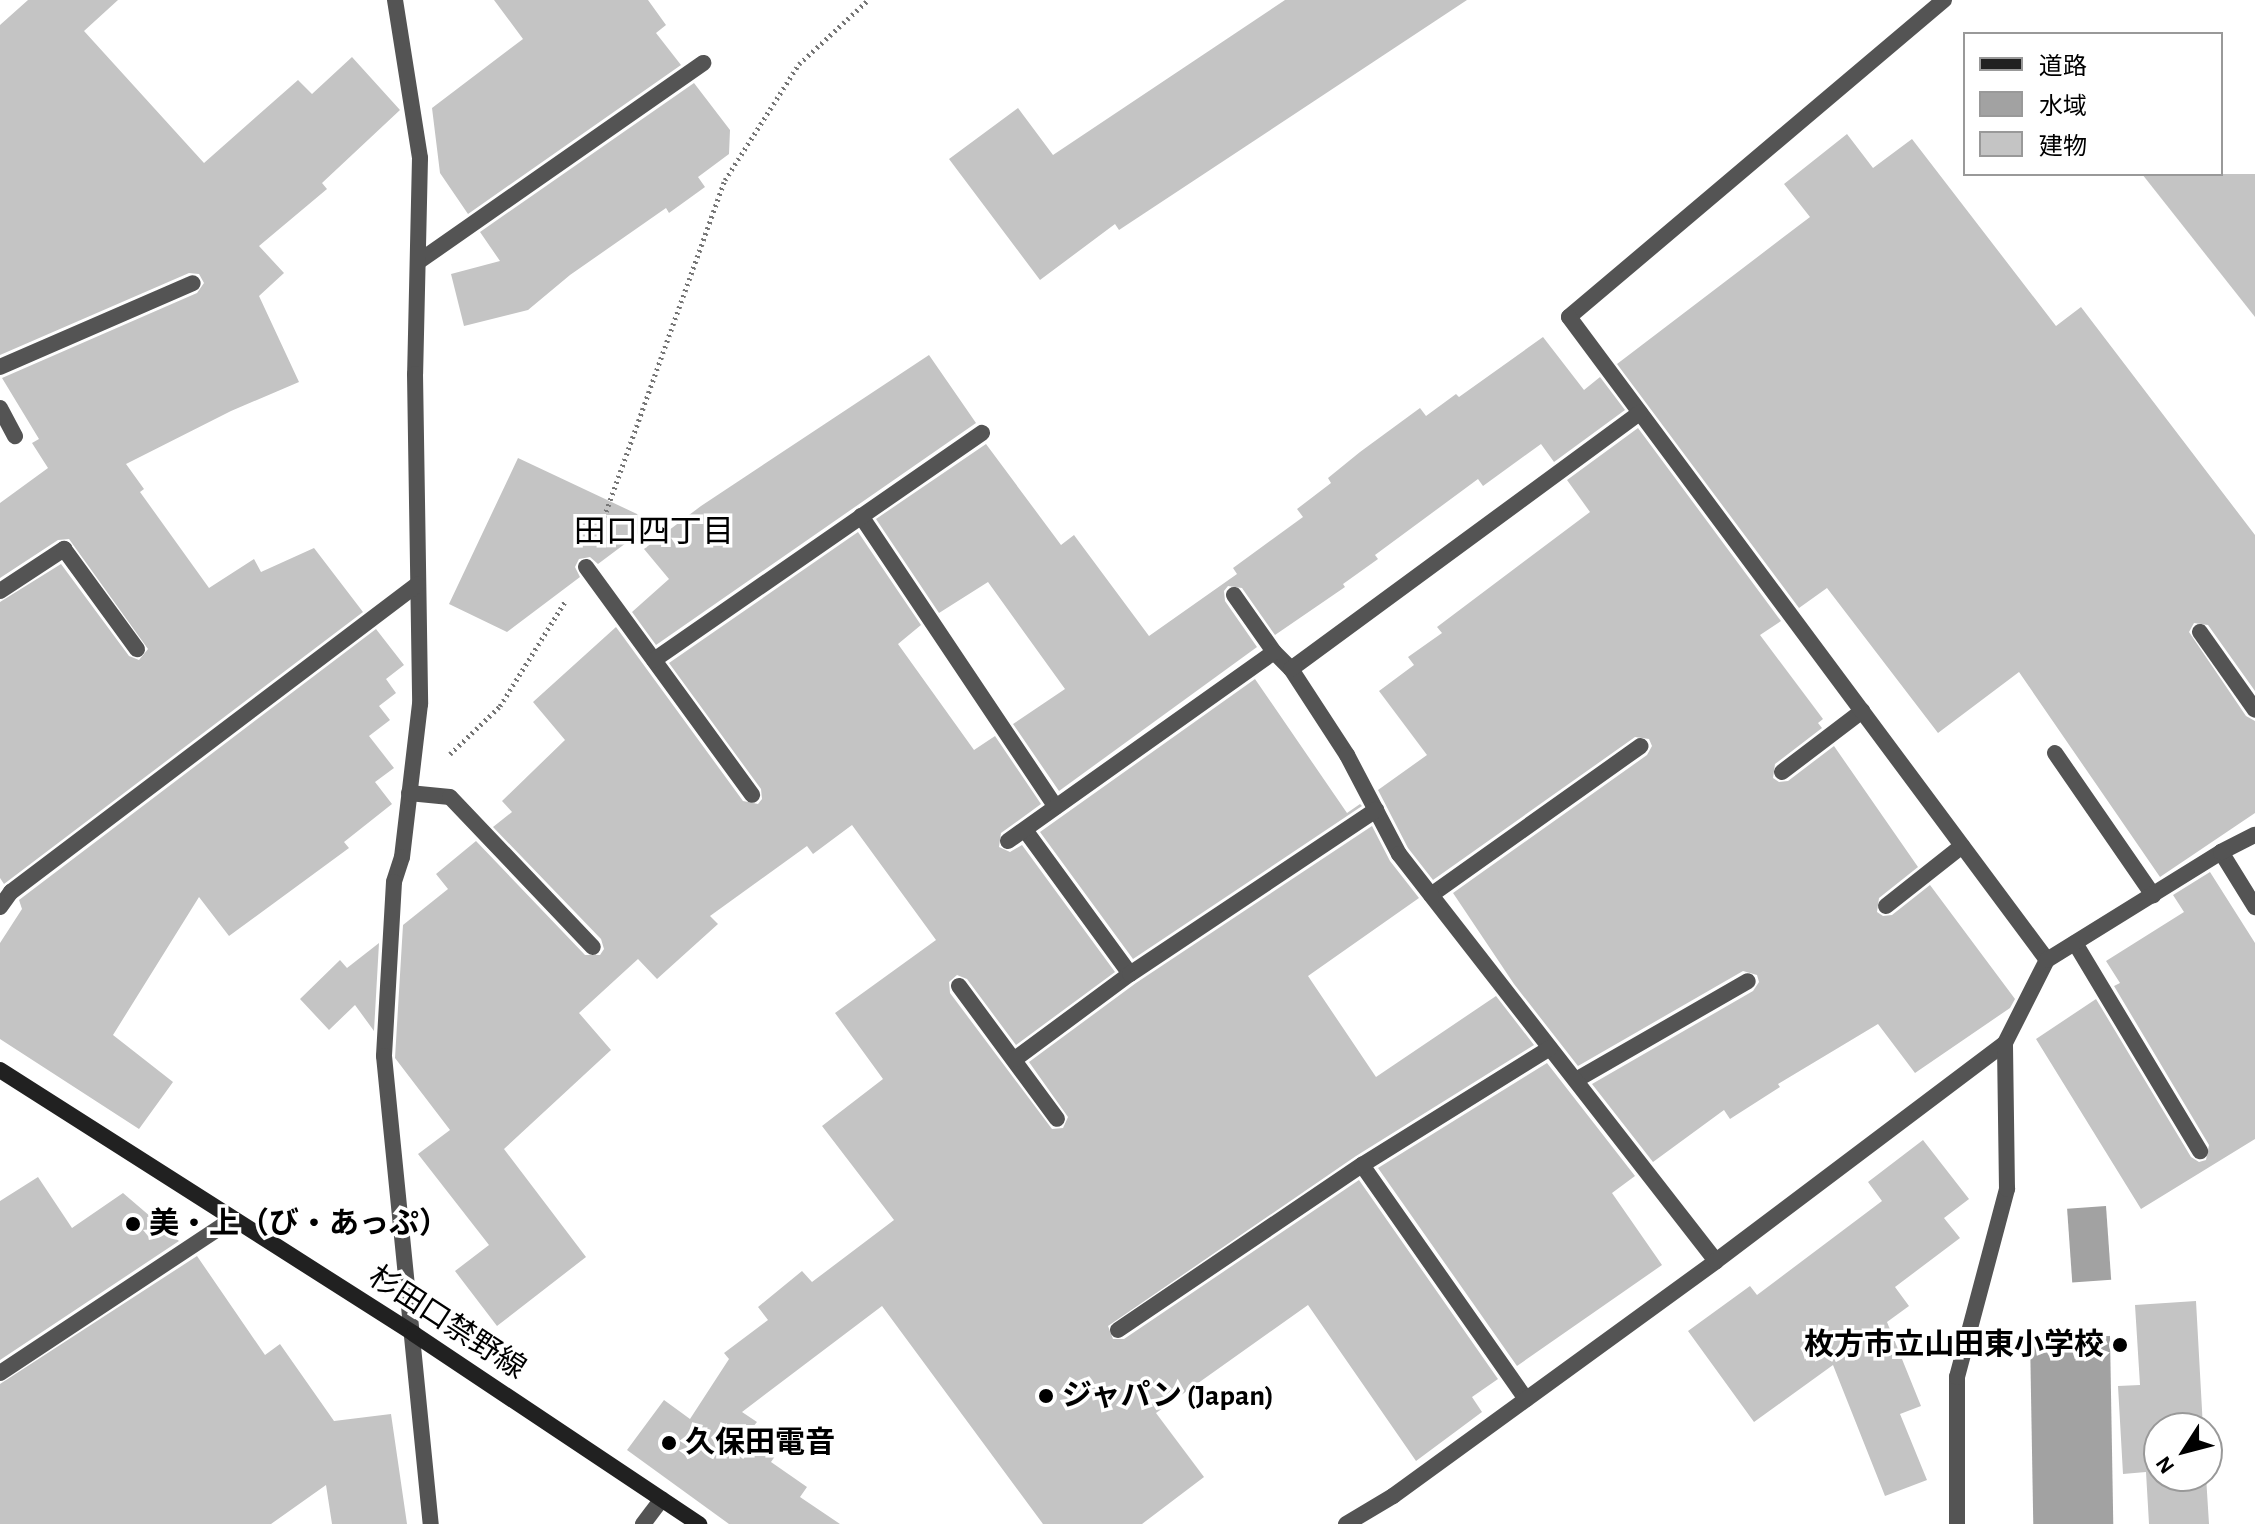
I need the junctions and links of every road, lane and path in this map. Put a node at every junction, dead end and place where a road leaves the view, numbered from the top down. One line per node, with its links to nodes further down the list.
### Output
1 (395, 0): 5 (street)
2 (868, 0): 13 (path)
3 (1944, 0): 9 (street)
4 (703, 63): 5 (street)
5 (418, 262): 14 (street)
6 (193, 283): 7 (street)
7 (0, 367)
8 (0, 408): 11 (street)
9 (1640, 413): 21 (street); 23 (street)
10 (982, 433): 12 (street)
11 (15, 436)
12 (861, 516): 20 (street); 29 (street)
13 (586, 567): 20 (street); 27 (path)
14 (418, 584): 27 (street); 39 (street)
15 (0, 591): 18 (street)
16 (1234, 595): 19 (street)
17 (2200, 632): 22 (street)
18 (137, 649)
19 (1274, 652): 21 (street); 29 (street)
20 (654, 660): 28 (street)
21 (1291, 669): 30 (street)
22 (2255, 710)
23 (1862, 711): 26 (street); 34 (street)
24 (1641, 746): 36 (street)
25 (2055, 753): 37 (street)
26 (1782, 772)
27 (409, 793): 42 (street); 58 (street)
28 (752, 795)
29 (1056, 807): 31 (street)
30 (1376, 810): 36 (street); 44 (street)
31 (1025, 830): 33 (street); 44 (street)
32 (2255, 835): 35 (street)
33 (1008, 841)
34 (1962, 846): 38 (street); 43 (street)
35 (2221, 852): 37 (street); 40 (street)
36 (1431, 895): 48 (street)
37 (2153, 895): 41 (street)
38 (1886, 906)
39 (0, 907)
40 (2255, 907)
41 (2075, 943): 43 (street); 53 (street)
42 (593, 947)
43 (2047, 960): 47 (street)
44 (1130, 974): 49 (street)
45 (1748, 981): 51 (street)
46 (959, 986): 49 (street)
47 (2005, 1043): 56 (street); 66 (street)
48 (1550, 1048): 51 (street); 54 (street)
49 (1015, 1059): 52 (street)
50 (0, 1070): 55 (main road, 杉田口禁野線)
51 (1576, 1080): 56 (street)
52 (1057, 1119)
53 (2200, 1151)
54 (1362, 1165): 57 (street); 60 (street)
55 (233, 1219): 58 (main road, 杉田口禁野線); 59 (street)
56 (1716, 1261): 60 (street)
57 (1118, 1330)
58 (414, 1334): 61 (main road, 杉田口禁野線); 62 (street)
59 (0, 1373)
60 (1526, 1399): 65 (street)
61 (662, 1499): 63 (street); 64 (main road, 杉田口禁野線)
62 (431, 1524)
63 (643, 1524)
64 (699, 1524)
65 (1346, 1524)
66 (1957, 1524)

